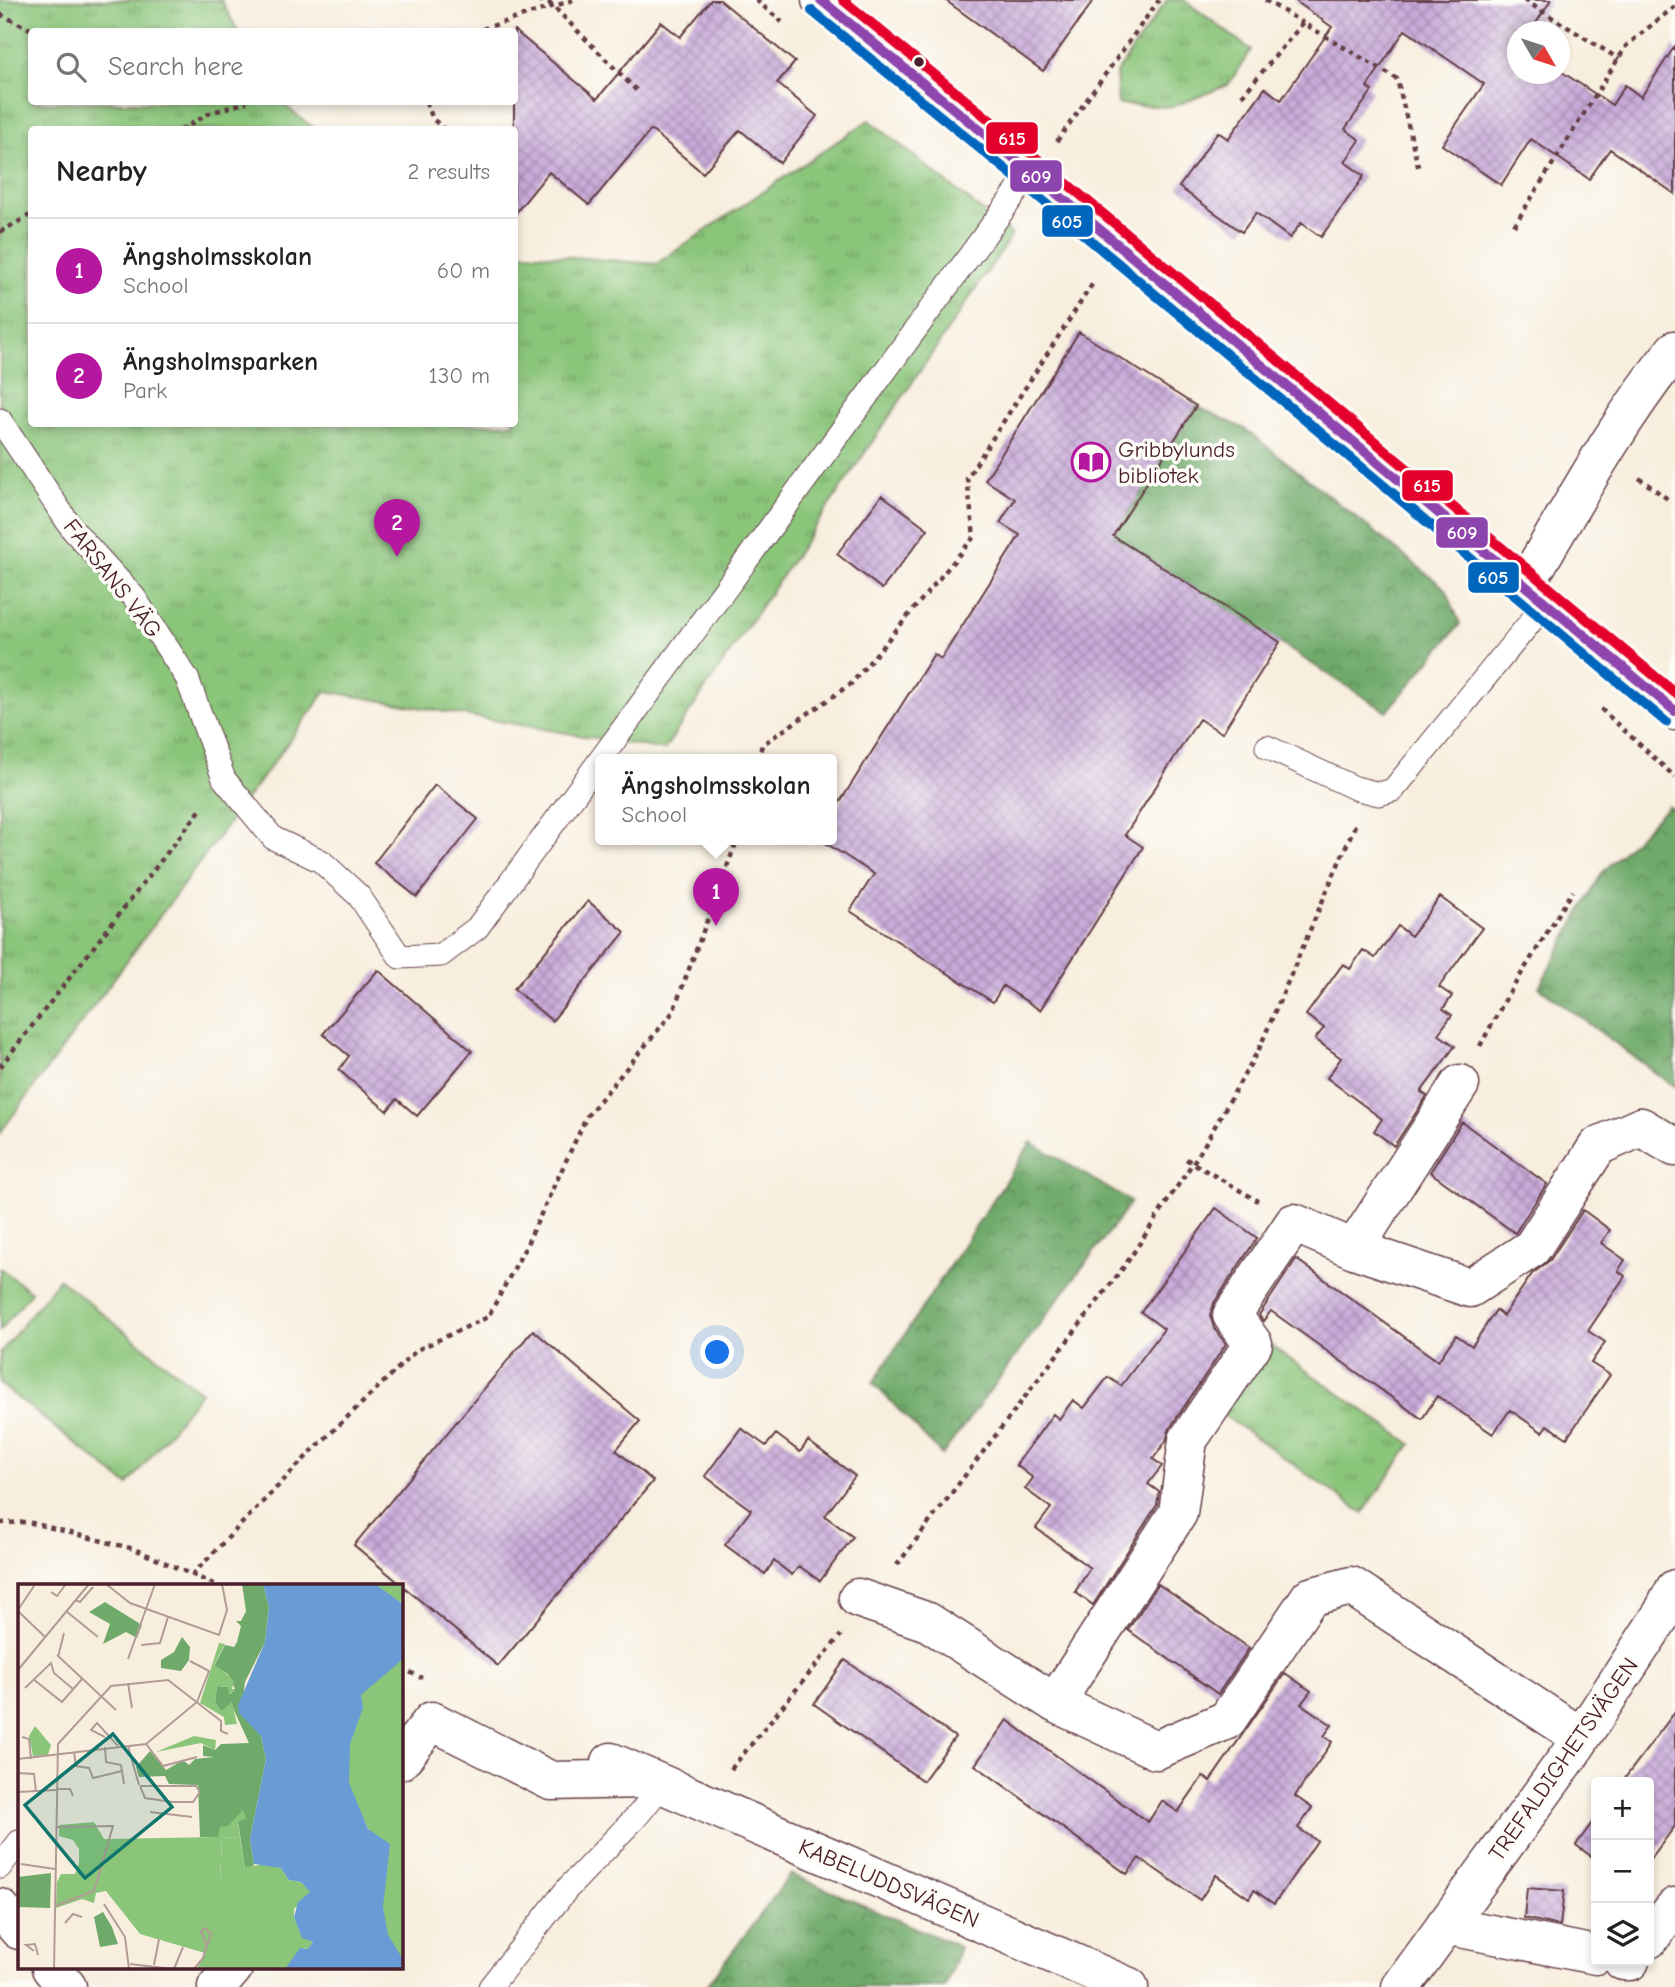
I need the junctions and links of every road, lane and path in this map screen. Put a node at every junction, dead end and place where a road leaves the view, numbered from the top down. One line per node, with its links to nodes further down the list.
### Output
1 (538, 0): 13 (path)
2 (573, 0): 11 (path)
3 (821, 0): 20 (street)
4 (1159, 0): 20 (path)
5 (1265, 0): 9 (path)
6 (1524, 0): 12 (path)
7 (1675, 6): 12 (path)
8 (0, 14): 10 (path)
9 (1303, 23): 14 (path); 19 (path)
10 (28, 28)
11 (486, 28)
12 (1619, 59): 22 (path)
13 (637, 92)
14 (1242, 96)
15 (237, 105): 17 (path)
16 (427, 105): 18 (path)
17 (188, 126)
18 (441, 126)
19 (1419, 170)
20 (1031, 172): 27 (street); 30 (lane, FARSANS VÄG)
21 (28, 216): 23 (path)
22 (1514, 226)
23 (0, 232)
24 (1093, 283): 31 (path)
25 (1675, 350): 27 (street)
26 (0, 420): 33 (lane, FARSANS VÄG)
27 (1536, 594): 28 (street); 34 (lane)
28 (1675, 710)
29 (1268, 747): 34 (lane)
30 (604, 754)
31 (760, 754)
32 (595, 767): 33 (lane, FARSANS VÄG)
33 (224, 779): 37 (path)
34 (1370, 792): 47 (path)
35 (735, 845): 44 (path)
36 (1573, 891): 38 (path)
37 (0, 1067)
38 (1460, 1084): 42 (street)
39 (1675, 1147): 42 (street)
40 (1186, 1159): 41 (path)
41 (1294, 1223): 42 (street); 48 (street)
42 (1354, 1249)
43 (0, 1523): 44 (path)
44 (192, 1575): 45 (path)
45 (213, 1584)
46 (1675, 1589): 49 (street, TREFALDIGHETSVÄGEN)
47 (863, 1600): 48 (street); 53 (path)
48 (1055, 1703): 49 (street)
49 (1581, 1737): 58 (street, TREFALDIGHETSVÄGEN)
50 (402, 1759): 52 (street, KABELUDDSVÄGEN)
51 (611, 1762): 52 (street, KABELUDDSVÄGEN)
52 (656, 1782): 53 (street, KABELUDDSVÄGEN); 66 (lane)
53 (710, 1805): 67 (street, KABELUDDSVÄGEN)
54 (18, 1843): 55 (lane)
55 (0, 1867)
56 (1675, 1907): 60 (street)
57 (0, 1908): 59 (street)
58 (1445, 1925): 61 (street); 68 (street, TREFALDIGHETSVÄGEN)
59 (18, 1929)
60 (1654, 1933)
61 (1591, 1954)
62 (52, 1969): 64 (street)
63 (232, 1969): 65 (street)
64 (67, 1987)
65 (217, 1987)
66 (489, 1987)
67 (1129, 1987)
68 (1401, 1987)

